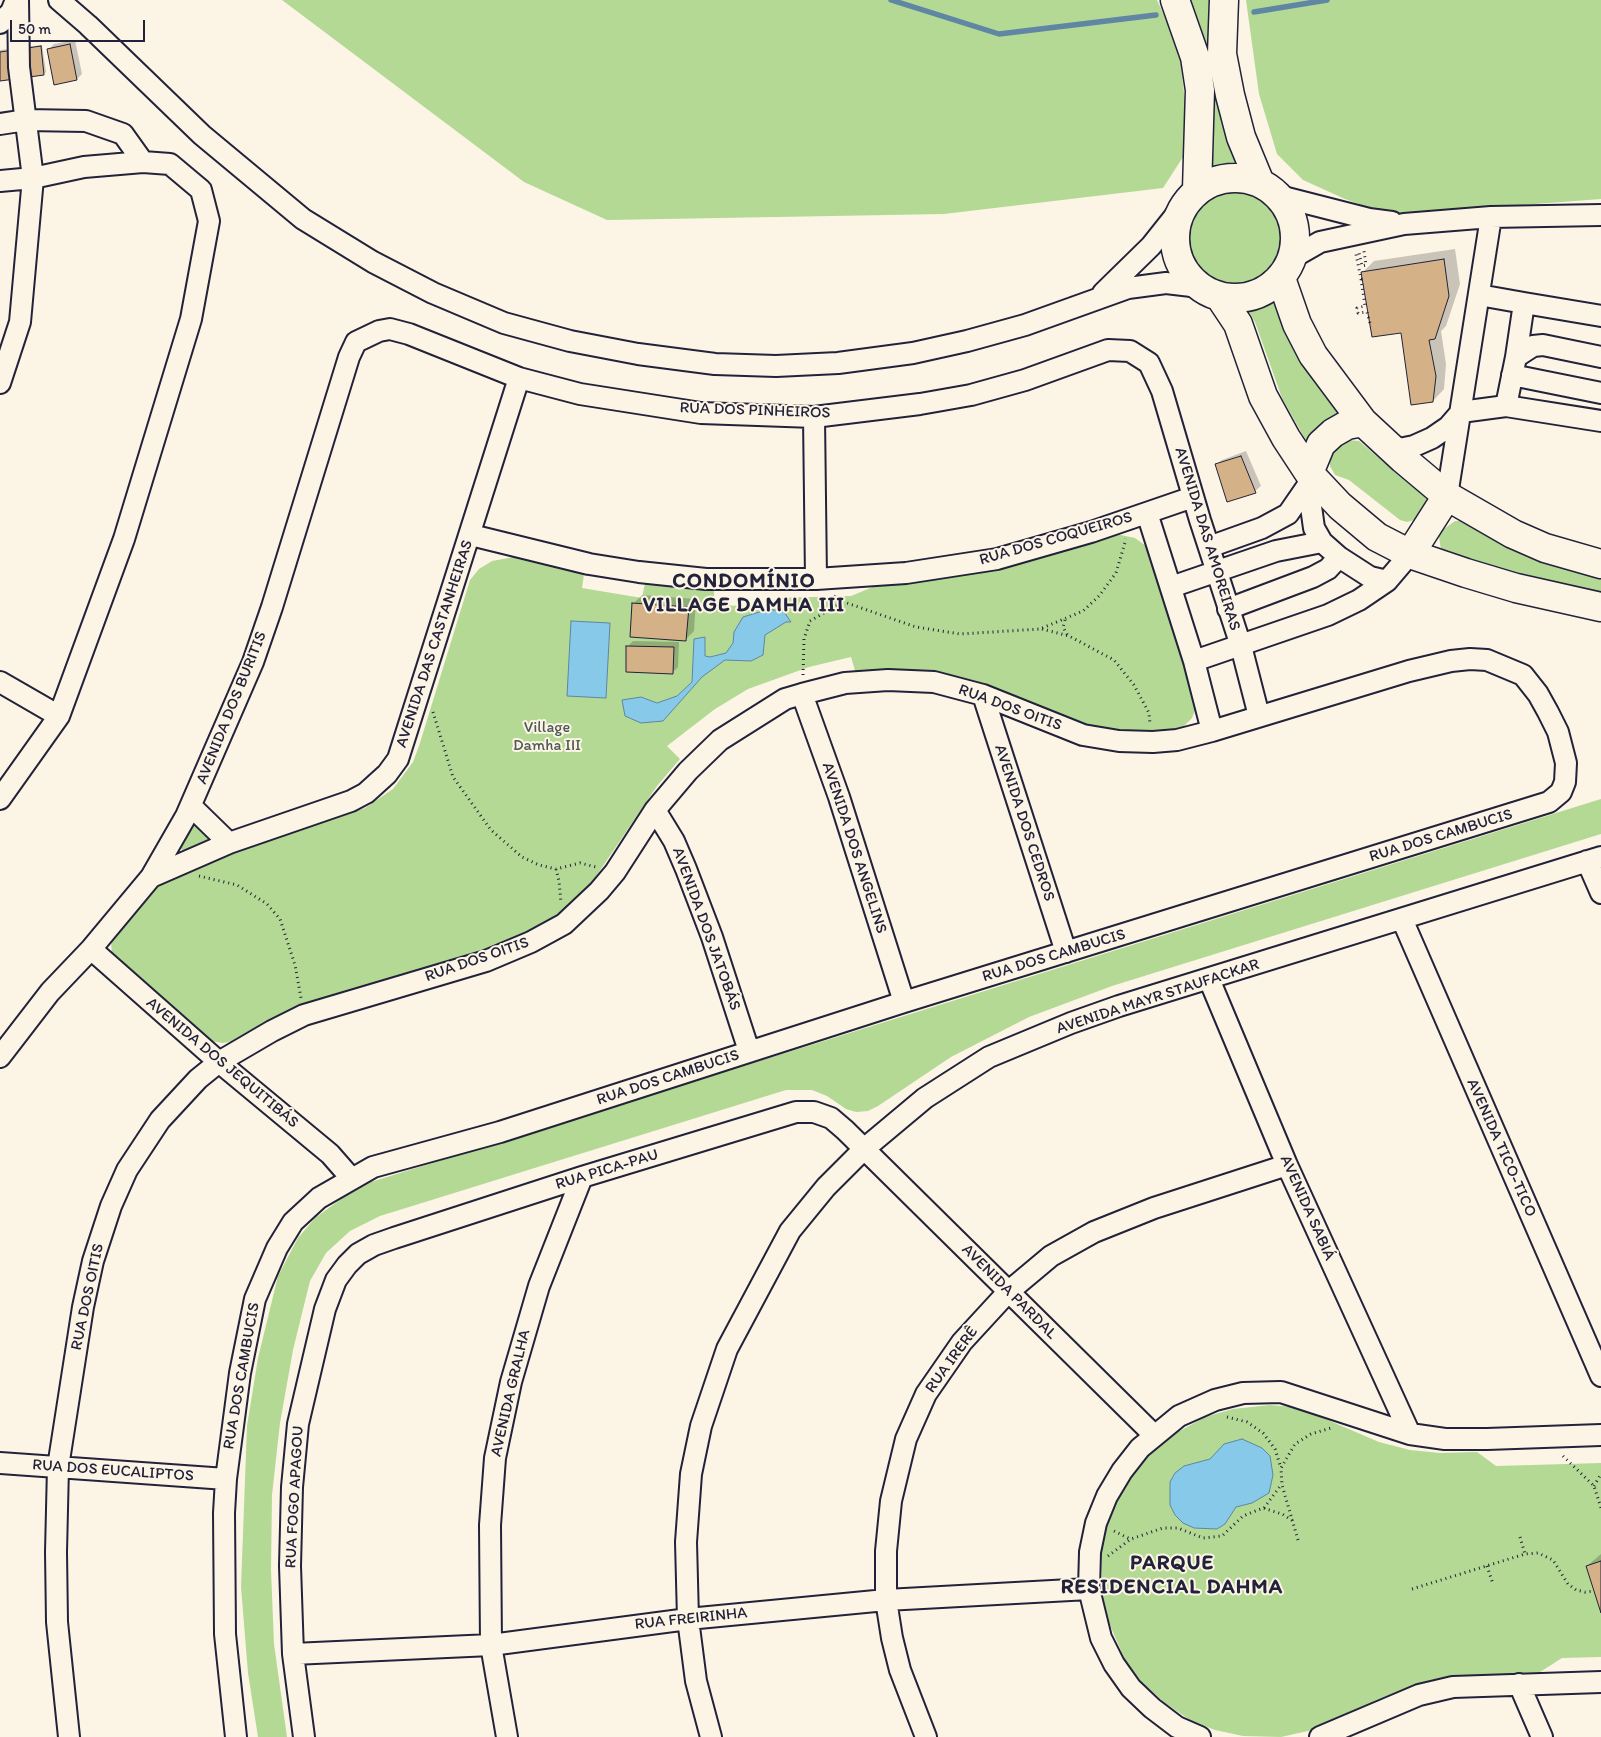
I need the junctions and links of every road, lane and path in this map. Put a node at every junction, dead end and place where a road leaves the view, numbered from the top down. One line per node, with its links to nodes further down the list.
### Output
1 (17, 0): 5 (street); 6 (street)
2 (59, 0): 20 (street)
3 (1175, 0): 12 (street)
4 (1224, 0): 11 (street)
5 (0, 23)
6 (26, 120): 7 (street); 8 (street); 10 (street)
7 (0, 124)
8 (144, 162): 10 (street); 61 (street)
9 (1, 177): 10 (street)
10 (34, 178): 29 (street)
11 (1269, 189): 12 (street); 15 (street); 17 (street)
12 (1190, 199): 18 (street); 20 (street)
13 (1601, 216): 14 (street)
14 (1491, 217): 15 (street); 19 (street)
15 (1404, 224): 16 (street)
16 (1361, 233): 17 (street); 23 (path)
17 (1286, 268): 18 (street); 35 (street)
18 (1210, 292): 20 (street); 37 (street)
19 (1479, 296): 21 (street); 32 (street)
20 (1098, 298)
21 (1524, 303): 22 (street); 27 (street)
22 (1601, 316)
23 (1370, 327)
24 (390, 329): 28 (street, RUA DOS PINHEIROS); 68 (street, AVENIDA DOS BURITIS)
25 (1601, 357): 27 (street)
26 (1150, 363): 33 (street, RUA DOS PINHEIROS); 39 (street, AVENIDA DAS AMOREIRAS)
27 (1514, 366): 30 (street); 31 (street)
28 (519, 378): 33 (street, RUA DOS PINHEIROS); 41 (street, AVENIDA DAS CASTANHEIRAS)
29 (0, 383)
30 (1601, 393)
31 (1506, 406): 32 (street); 34 (street)
32 (1461, 412): 36 (street); 38 (street)
33 (814, 417): 48 (street)
34 (1601, 421)
35 (1363, 422): 36 (street); 37 (street)
36 (1394, 450): 38 (street)
37 (1309, 479): 42 (street); 43 (street); 44 (street)
38 (1447, 496): 44 (street); 46 (street)
39 (1193, 497): 40 (street, RUA DOS COQUEIROS); 43 (street, AVENIDA DAS AMOREIRAS)
40 (1148, 517): 48 (street, RUA DOS COQUEIROS); 50 (street); 53 (path)
41 (471, 535): 48 (street, RUA DOS COQUEIROS); 70 (street, AVENIDA DAS CASTANHEIRAS)
42 (1322, 542): 45 (street); 47 (street)
43 (1209, 547): 47 (street, AVENIDA DAS AMOREIRAS)
44 (1410, 554): 49 (street); 51 (street)
45 (1339, 557): 49 (street); 52 (street)
46 (1601, 564)
47 (1217, 572): 50 (street); 52 (street, AVENIDA DAS AMOREIRAS)
48 (816, 579)
49 (1387, 581): 56 (street)
50 (1171, 587): 57 (street)
51 (1601, 607)
52 (1228, 609): 56 (street, AVENIDA DAS AMOREIRAS)
53 (1065, 620): 54 (path); 55 (path)
54 (1040, 629): 55 (path); 59 (path)
55 (1069, 636): 65 (path)
56 (1241, 646): 57 (street); 62 (street, AVENIDA DAS AMOREIRAS)
57 (1194, 661): 64 (street)
58 (0, 682): 61 (street)
59 (802, 694): 60 (street, RUA DOS OITIS); 69 (street, RUA DOS OITIS); 82 (street, AVENIDA DOS ANGELINS)
60 (983, 695): 65 (street, RUA DOS OITIS); 80 (street, AVENIDA DOS CEDROS)
61 (59, 716): 67 (street)
62 (1259, 716): 64 (street, RUA DOS OITIS); 66 (street, RUA DOS OITIS)
63 (437, 729): 72 (path)
64 (1212, 731): 65 (street, RUA DOS OITIS)
65 (1153, 742)
66 (1557, 798): 80 (street, RUA DOS CAMBUCIS)
67 (0, 799)
68 (191, 806): 70 (street); 75 (street, AVENIDA DOS BURITIS)
69 (655, 810): 73 (street, RUA DOS OITIS); 84 (street, AVENIDA DOS JATOBÁS)
70 (229, 843): 75 (street, AVENIDA DAS CASTANHEIRAS)
71 (1594, 859): 76 (street); 77 (street, AVENIDA MAYR STAUFACKAR)
72 (556, 869): 73 (path); 78 (path)
73 (615, 872): 78 (street, RUA DOS OITIS)
74 (192, 875): 83 (path)
75 (151, 877): 79 (street, AVENIDA DOS BURITIS)
76 (1601, 893)
77 (1402, 919): 81 (street, AVENIDA MAYR STAUFACKAR); 93 (street, AVENIDA TICO-TICO)
78 (564, 924): 83 (street, RUA DOS OITIS)
79 (90, 949): 85 (street, AVENIDA DOS BURITIS); 86 (street, AVENIDA DOS JEQUITIBÁS)
80 (1066, 952): 82 (street, RUA DOS CAMBUCIS)
81 (1208, 979): 87 (street, AVENIDA MAYR STAUFACKAR); 88 (street, AVENIDA SABIÁ)
82 (904, 1002): 84 (street, RUA DOS CAMBUCIS)
83 (304, 1015): 86 (street, RUA DOS OITIS)
84 (749, 1051): 90 (street, RUA DOS CAMBUCIS)
85 (0, 1057)
86 (219, 1062): 90 (street, AVENIDA DOS JEQUITIBÁS); 101 (street, RUA DOS OITIS)
87 (864, 1149): 89 (street, RUA PICA-PAU); 92 (street, AVENIDA PARDAL); 120 (street, AVENIDA MAYR STAUFACKAR)
88 (1288, 1165): 92 (street, RUA IRERÊ); 96 (street, AVENIDA SABIÁ)
89 (582, 1177): 91 (street, RUA PICA-PAU); 121 (street, AVENIDA GRALHA)
90 (351, 1178): 104 (street, RUA DOS CAMBUCIS)
91 (346, 1265): 122 (street, RUA FOGO APAGOU)
92 (1008, 1292): 97 (street, AVENIDA PARDAL); 119 (street, RUA IRERÊ)
93 (1601, 1376)
94 (1218, 1417): 102 (path)
95 (1337, 1428): 102 (path)
96 (1410, 1434): 97 (street); 99 (street)
97 (1154, 1435): 116 (street)
98 (1601, 1435): 99 (street)
99 (1533, 1438): 106 (path)
100 (0, 1463): 101 (street, RUA DOS EUCALIPTOS)
101 (58, 1467): 104 (street, RUA DOS EUCALIPTOS); 126 (street, RUA DOS OITIS)
102 (1281, 1468): 105 (path)
103 (1601, 1474): 106 (path)
104 (226, 1479): 127 (street, RUA DOS CAMBUCIS)
105 (1282, 1485): 107 (path); 109 (path)
106 (1594, 1486): 108 (path)
107 (1263, 1508): 109 (path); 111 (path)
108 (1601, 1508)
109 (1293, 1521): 112 (path)
110 (1520, 1537): 113 (path)
111 (1131, 1539)
112 (1298, 1540)
113 (1526, 1554): 114 (path); 118 (path)
114 (1487, 1566): 115 (path); 117 (path)
115 (1493, 1584)
116 (1089, 1589): 119 (street, RUA FREIRINHA); 125 (street)
117 (1412, 1589)
118 (1594, 1591)
119 (886, 1600): 120 (street, RUA FREIRINHA); 131 (street, RUA IRERÊ)
120 (688, 1618): 121 (street, RUA FREIRINHA); 130 (street, AVENIDA MAYR STAUFACKAR)
121 (491, 1645): 122 (street, RUA FREIRINHA); 129 (street, AVENIDA GRALHA)
122 (293, 1654): 128 (street, RUA FOGO APAGOU)
123 (1601, 1682): 124 (street)
124 (1519, 1684): 133 (street); 134 (street)
125 (1174, 1732): 132 (street)
126 (69, 1737)
127 (236, 1737)
128 (304, 1737)
129 (507, 1737)
130 (711, 1737)
131 (926, 1737)
132 (1200, 1737)
133 (1320, 1737)
134 (1542, 1737)

